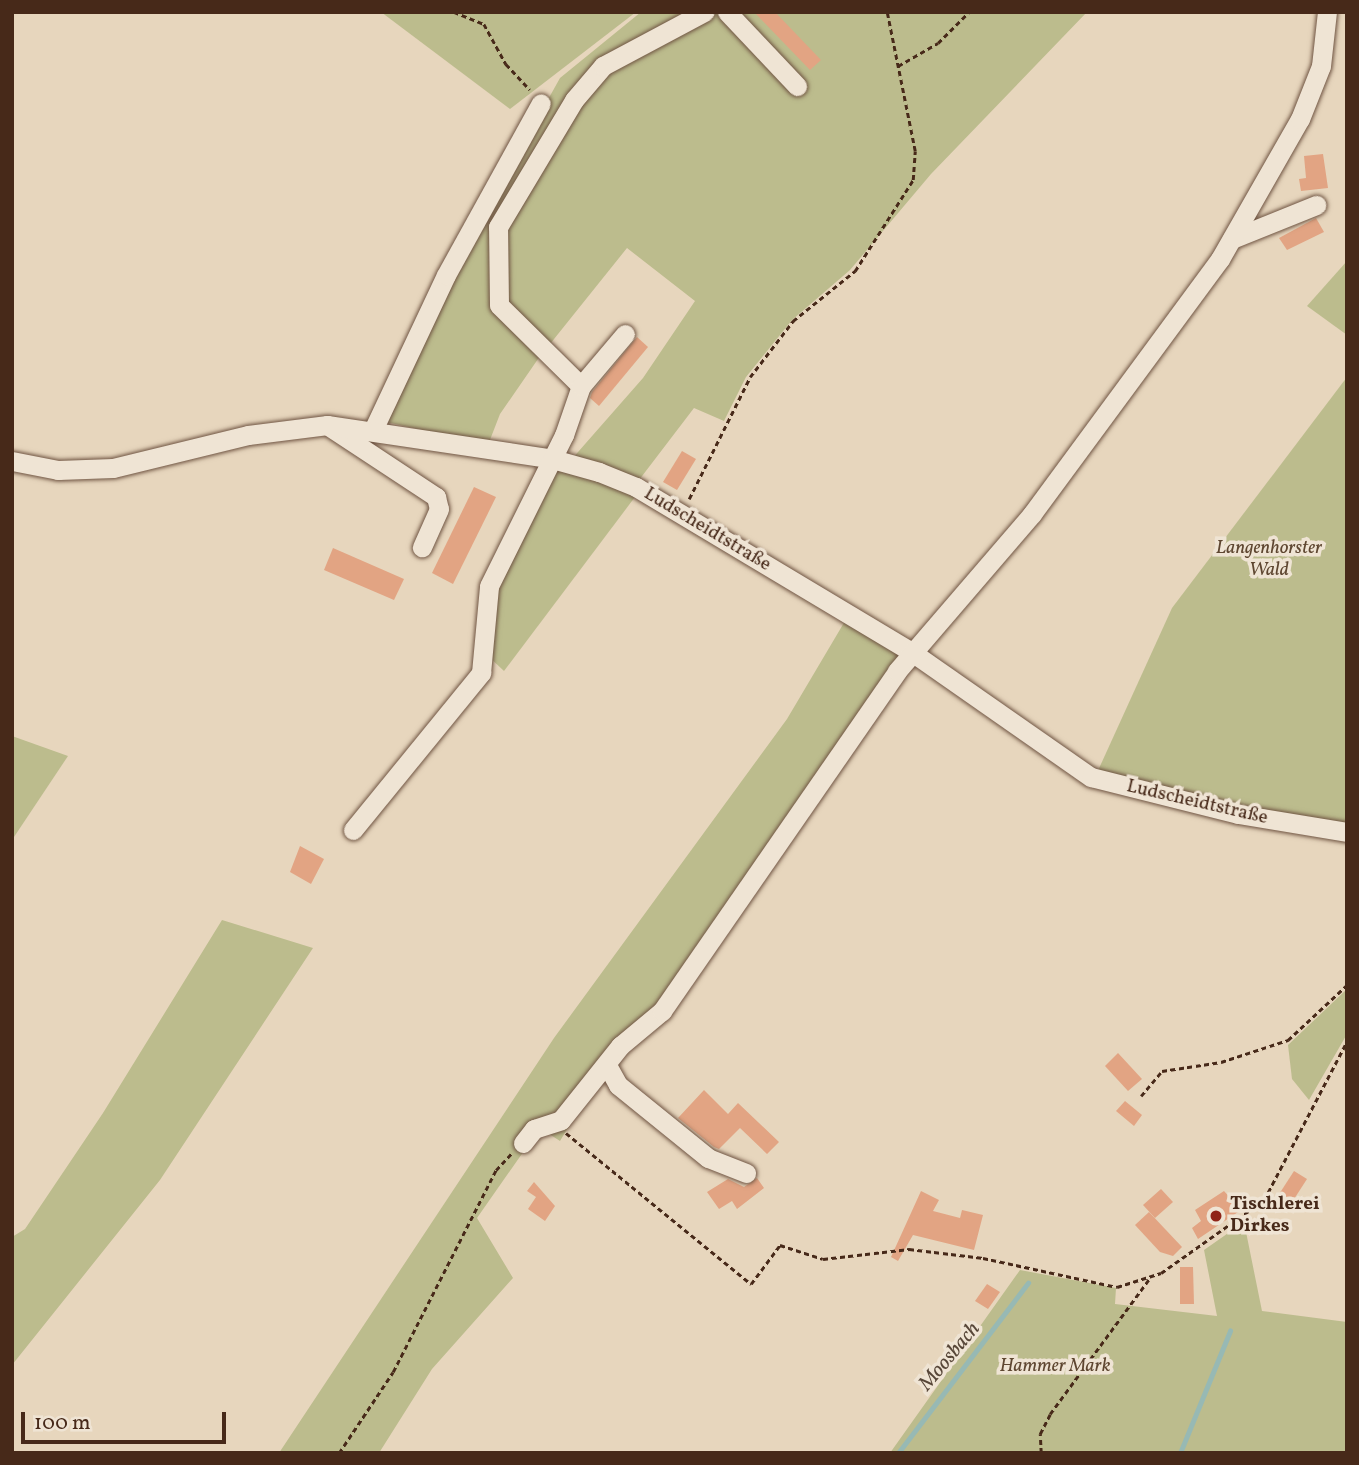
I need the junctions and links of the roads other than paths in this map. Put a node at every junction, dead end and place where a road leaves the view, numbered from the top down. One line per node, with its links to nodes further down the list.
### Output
1 (704, 12): 9 (street)
2 (727, 12): 4 (street)
3 (1326, 12): 7 (street)
4 (797, 86)
5 (541, 103): 11 (street)
6 (1316, 205): 7 (street)
7 (1232, 239): 15 (street)
8 (625, 334): 9 (street)
9 (581, 386): 12 (street)
10 (327, 425): 11 (street, Ludscheidtstraße); 13 (street, Ludscheidtstraße); 14 (street)
11 (374, 428): 12 (street, Ludscheidtstraße)
12 (549, 458): 15 (street, Ludscheidtstraße); 16 (street)
13 (12, 461)
14 (422, 547)
15 (913, 653): 17 (street, Ludscheidtstraße); 18 (street)
16 (353, 830)
17 (1347, 832)
18 (607, 1065): 19 (street); 20 (street)
19 (523, 1143)
20 (746, 1173)

